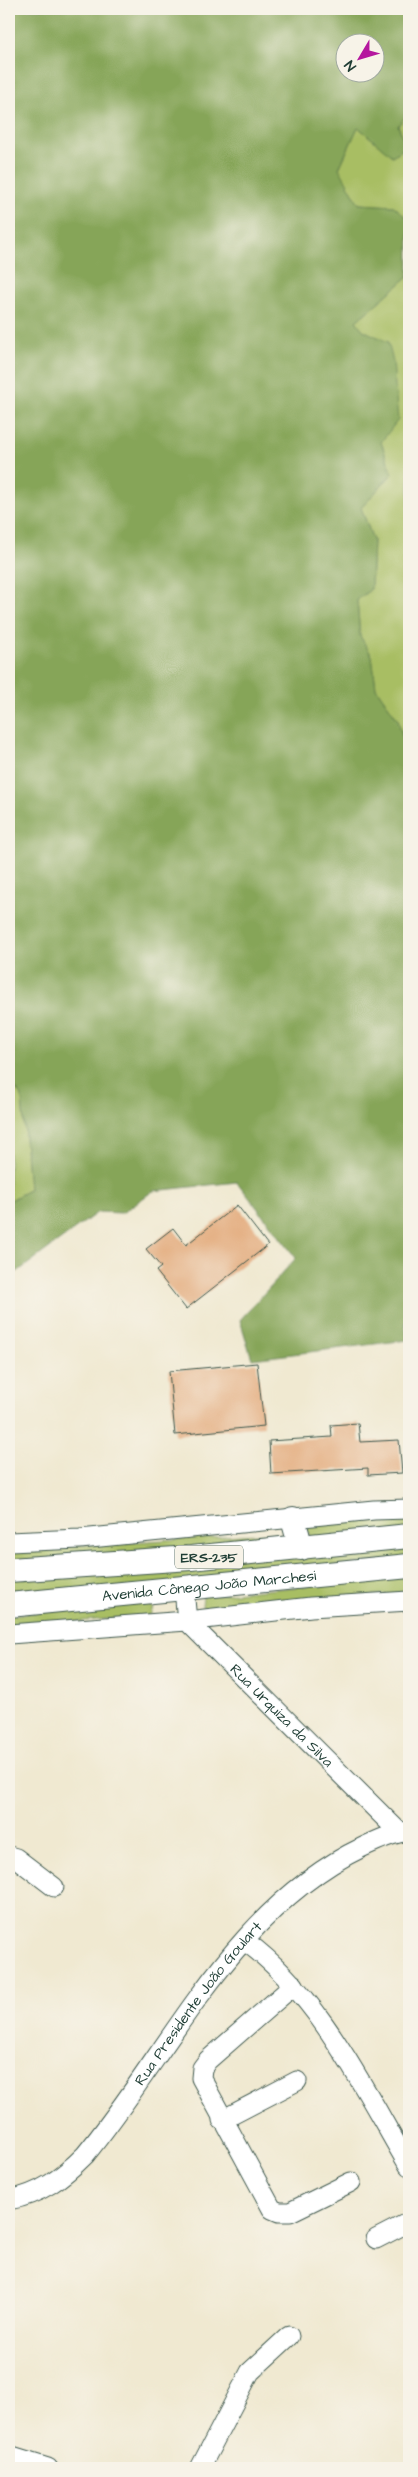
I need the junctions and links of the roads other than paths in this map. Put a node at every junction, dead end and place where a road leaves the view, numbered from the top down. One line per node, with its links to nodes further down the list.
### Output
1 (409, 1509): 2 (street)
2 (293, 1520): 4 (street); 5 (main road)
3 (409, 1536): 5 (main road, Avenida Cônego João Marchesi / ERS-235)
4 (10, 1541)
5 (301, 1548): 7 (main road, Avenida Cônego João Marchesi / ERS-235)
6 (409, 1566): 8 (main road, Avenida Cônego João Marchesi / ERS-235)
7 (9, 1570)
8 (184, 1589): 10 (main road, Avenida Cônego João Marchesi / ERS-235); 11 (street)
9 (409, 1601): 11 (street, Avenida Cônego João Marchesi)
10 (9, 1605)
11 (187, 1621): 12 (street, Avenida Cônego João Marchesi); 13 (street, Rua Urquiza da Silva)
12 (9, 1634)
13 (404, 1831): 16 (street, Rua Presidente João Goulart)
14 (9, 1856): 15 (street)
15 (54, 1887)
16 (245, 1940): 17 (street); 22 (street, Rua Presidente João Goulart)
17 (294, 1984): 19 (street); 20 (street)
18 (297, 2081): 19 (street)
19 (222, 2120): 21 (street)
20 (409, 2166)
21 (351, 2182)
22 (9, 2200)
23 (409, 2222): 24 (street)
24 (376, 2239)
25 (289, 2336): 28 (street)
26 (9, 2456): 27 (street)
27 (48, 2468)
28 (200, 2468)

